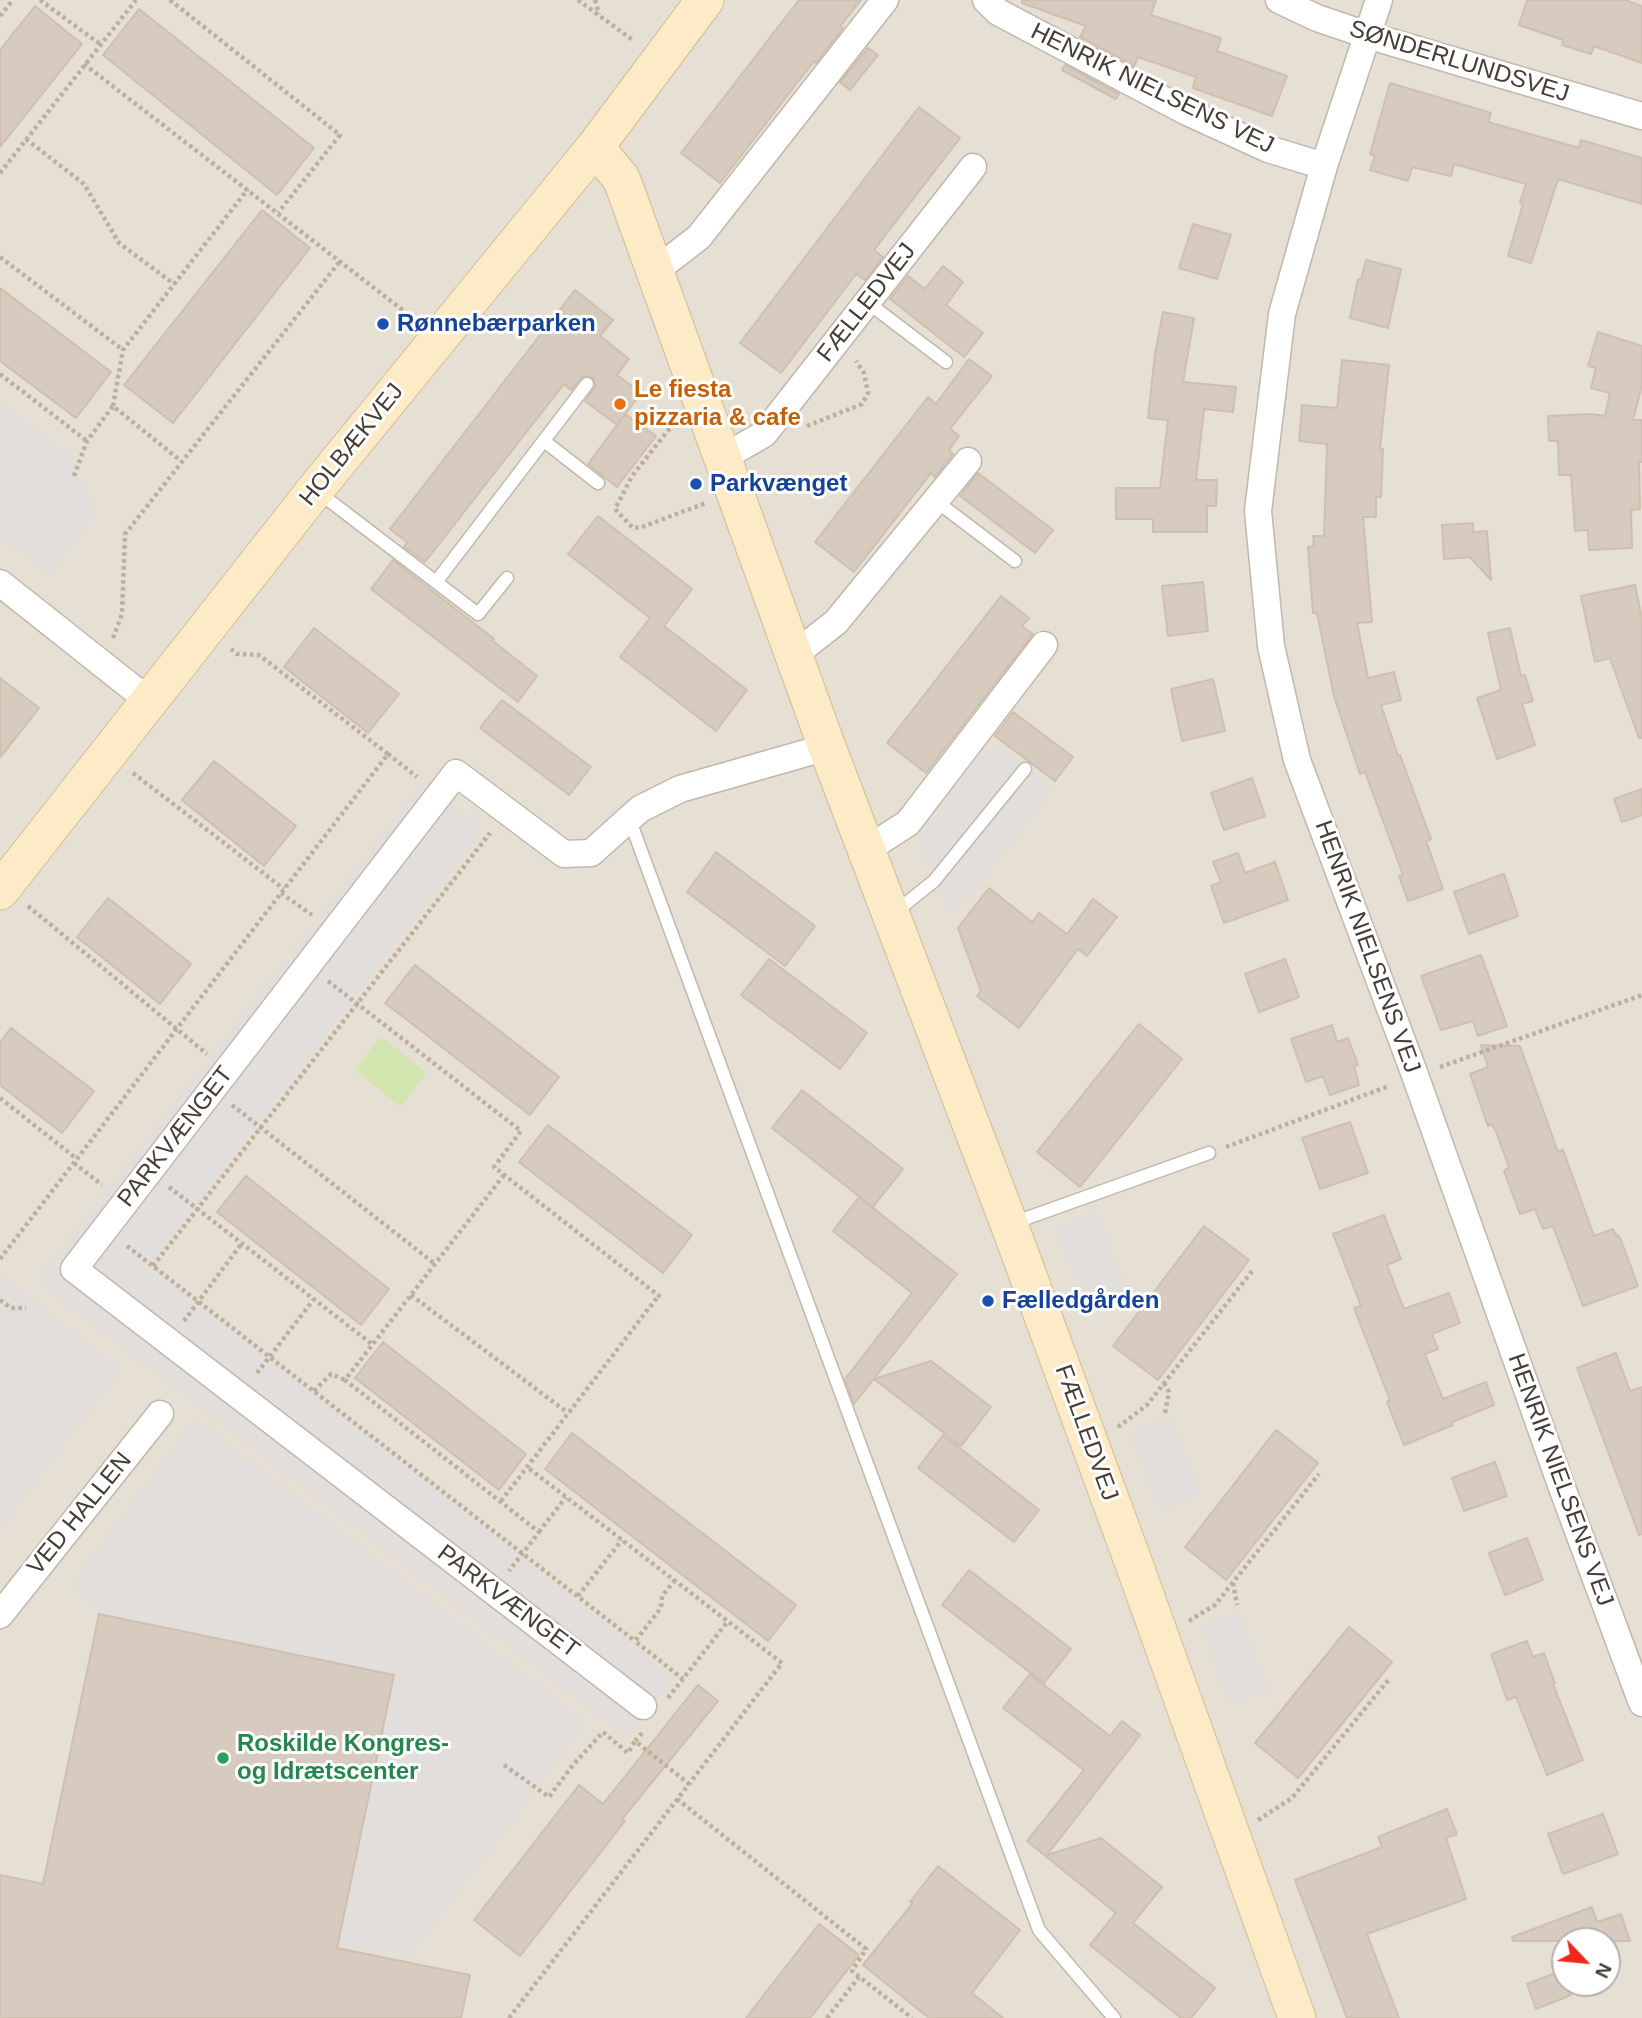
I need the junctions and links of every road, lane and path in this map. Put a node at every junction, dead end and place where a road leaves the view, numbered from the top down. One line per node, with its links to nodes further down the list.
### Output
1 (13, 0): 13 (path)
2 (40, 0): 15 (path)
3 (136, 0): 15 (path)
4 (170, 0): 25 (path)
5 (578, 0): 12 (path)
6 (596, 0): 12 (path)
7 (705, 0): 16 (street, HOLBÆKVEJ)
8 (885, 0): 28 (street)
9 (986, 0): 21 (street, HENRIK NIELSENS VEJ)
10 (1279, 0): 14 (street, SØNDERLUNDSVEJ)
11 (1379, 0): 14 (street, HENRIK NIELSENS VEJ)
12 (599, 15): 16 (path)
13 (0, 16)
14 (1367, 36): 18 (street, SØNDERLUNDSVEJ); 21 (street, HENRIK NIELSENS VEJ)
15 (100, 44): 17 (path)
16 (660, 60): 20 (street, HOLBÆKVEJ)
17 (84, 64): 19 (path); 24 (path)
18 (1642, 116)
19 (26, 139): 23 (path); 29 (path)
20 (595, 147): 28 (street, FÆLLEDVEJ); 32 (street, HOLBÆKVEJ)
21 (1324, 166): 122 (street, HENRIK NIELSENS VEJ)
22 (973, 167): 30 (street, FÆLLEDVEJ)
23 (0, 173)
24 (248, 189): 25 (path); 29 (path)
25 (278, 213): 27 (path)
26 (0, 257): 33 (path)
27 (341, 260): 32 (path); 42 (path)
28 (655, 271): 37 (street, FÆLLEDVEJ)
29 (174, 284): 33 (path)
30 (867, 302): 31 (street, FÆLLEDVEJ); 34 (lane)
31 (840, 336): 39 (street, FÆLLEDVEJ); 39 (path)
32 (439, 339): 47 (street, HOLBÆKVEJ)
33 (123, 350): 38 (path)
34 (946, 362)
35 (0, 374): 40 (path)
36 (587, 384): 41 (lane)
37 (699, 393): 44 (street, FÆLLEDVEJ); 44 (path)
38 (113, 406): 40 (path); 42 (path)
39 (764, 433): 44 (street, FÆLLEDVEJ)
40 (87, 441): 45 (path)
41 (544, 441): 46 (lane); 51 (lane)
42 (181, 461): 56 (path)
43 (968, 461): 48 (street)
44 (728, 475): 55 (street, FÆLLEDVEJ)
45 (74, 476)
46 (598, 483)
47 (315, 490): 51 (lane); 53 (street, HOLBÆKVEJ)
48 (936, 500): 49 (lane); 55 (street)
49 (1015, 561)
50 (507, 578): 51 (lane)
51 (436, 582)
52 (0, 583): 56 (street)
53 (204, 629): 57 (street, HOLBÆKVEJ); 60 (path)
54 (1044, 645): 65 (street)
55 (794, 654): 58 (street, FÆLLEDVEJ)
56 (103, 664): 57 (street)
57 (149, 701): 59 (street, HOLBÆKVEJ)
58 (827, 747): 64 (street, PARKVÆNGET); 65 (street, FÆLLEDVEJ)
59 (108, 753): 66 (street, HOLBÆKVEJ); 67 (path)
60 (388, 754): 62 (path); 67 (path)
61 (1025, 769): 68 (lane)
62 (439, 795): 63 (street, PARKVÆNGET); 69 (street, PARKVÆNGET)
63 (507, 811): 64 (street, PARKVÆNGET); 71 (path)
64 (629, 818): 132 (lane)
65 (866, 850): 68 (street, FÆLLEDVEJ)
66 (2, 889): 72 (path)
67 (283, 891): 69 (path); 72 (path)
68 (891, 916): 82 (street, FÆLLEDVEJ)
69 (334, 932): 70 (street, PARKVÆNGET)
70 (308, 965): 71 (path); 73 (street, PARKVÆNGET)
71 (357, 1003): 75 (path); 79 (path)
72 (176, 1029): 73 (path); 77 (path)
73 (220, 1080): 75 (path); 78 (street, PARKVÆNGET)
74 (0, 1098): 77 (path)
75 (262, 1128): 81 (path); 86 (path)
76 (1209, 1153): 82 (lane)
77 (76, 1161): 80 (path); 85 (path)
78 (149, 1171): 81 (path); 83 (street, PARKVÆNGET)
79 (504, 1175): 86 (path); 101 (path)
80 (96, 1181)
81 (198, 1210): 84 (path); 87 (path)
82 (1009, 1224): 104 (street, FÆLLEDVEJ)
83 (105, 1229): 87 (path); 94 (street, PARKVÆNGET)
84 (242, 1243): 90 (path); 92 (path)
85 (0, 1259)
86 (435, 1264): 89 (path)
87 (153, 1266): 92 (path)
88 (1253, 1270): 98 (path)
89 (411, 1295): 95 (path); 101 (path)
90 (314, 1299): 95 (path); 96 (path)
91 (0, 1300): 93 (path)
92 (198, 1301): 94 (path); 96 (path)
93 (26, 1308)
94 (168, 1342): 100 (street, PARKVÆNGET)
95 (373, 1345): 97 (path)
96 (270, 1356): 99 (path); 100 (path)
97 (345, 1380): 99 (path); 107 (path)
98 (1164, 1383): 102 (path); 104 (path)
99 (314, 1391): 110 (path)
100 (239, 1397): 113 (street, PARKVÆNGET)
101 (568, 1413): 107 (path)
102 (1165, 1413)
103 (160, 1414): 116 (street, VED HALLEN)
104 (1090, 1444): 118 (street, FÆLLEDVEJ)
105 (1319, 1474): 112 (path)
106 (566, 1497): 108 (path)
107 (500, 1501): 108 (path)
108 (540, 1532): 110 (path)
109 (622, 1540): 114 (path)
110 (523, 1554): 113 (path); 114 (path)
111 (675, 1580): 119 (path)
112 (1233, 1583): 115 (path); 118 (path)
113 (494, 1591): 123 (street, PARKVÆNGET)
114 (578, 1597): 119 (path)
115 (1237, 1605)
116 (0, 1615)
117 (728, 1621): 121 (path)
118 (1159, 1633): 128 (street, FÆLLEDVEJ)
119 (635, 1641): 121 (path)
120 (1390, 1678): 128 (path)
121 (683, 1679): 123 (path)
122 (1642, 1703)
123 (651, 1712): 124 (path)
124 (635, 1741): 125 (path); 126 (path)
125 (504, 1765)
126 (689, 1784)
127 (677, 1799): 129 (path)
128 (1231, 1833): 133 (street, FÆLLEDVEJ)
129 (859, 1977): 130 (path); 131 (path)
130 (827, 2018)
131 (912, 2018)
132 (1114, 2018)
133 (1297, 2018)

